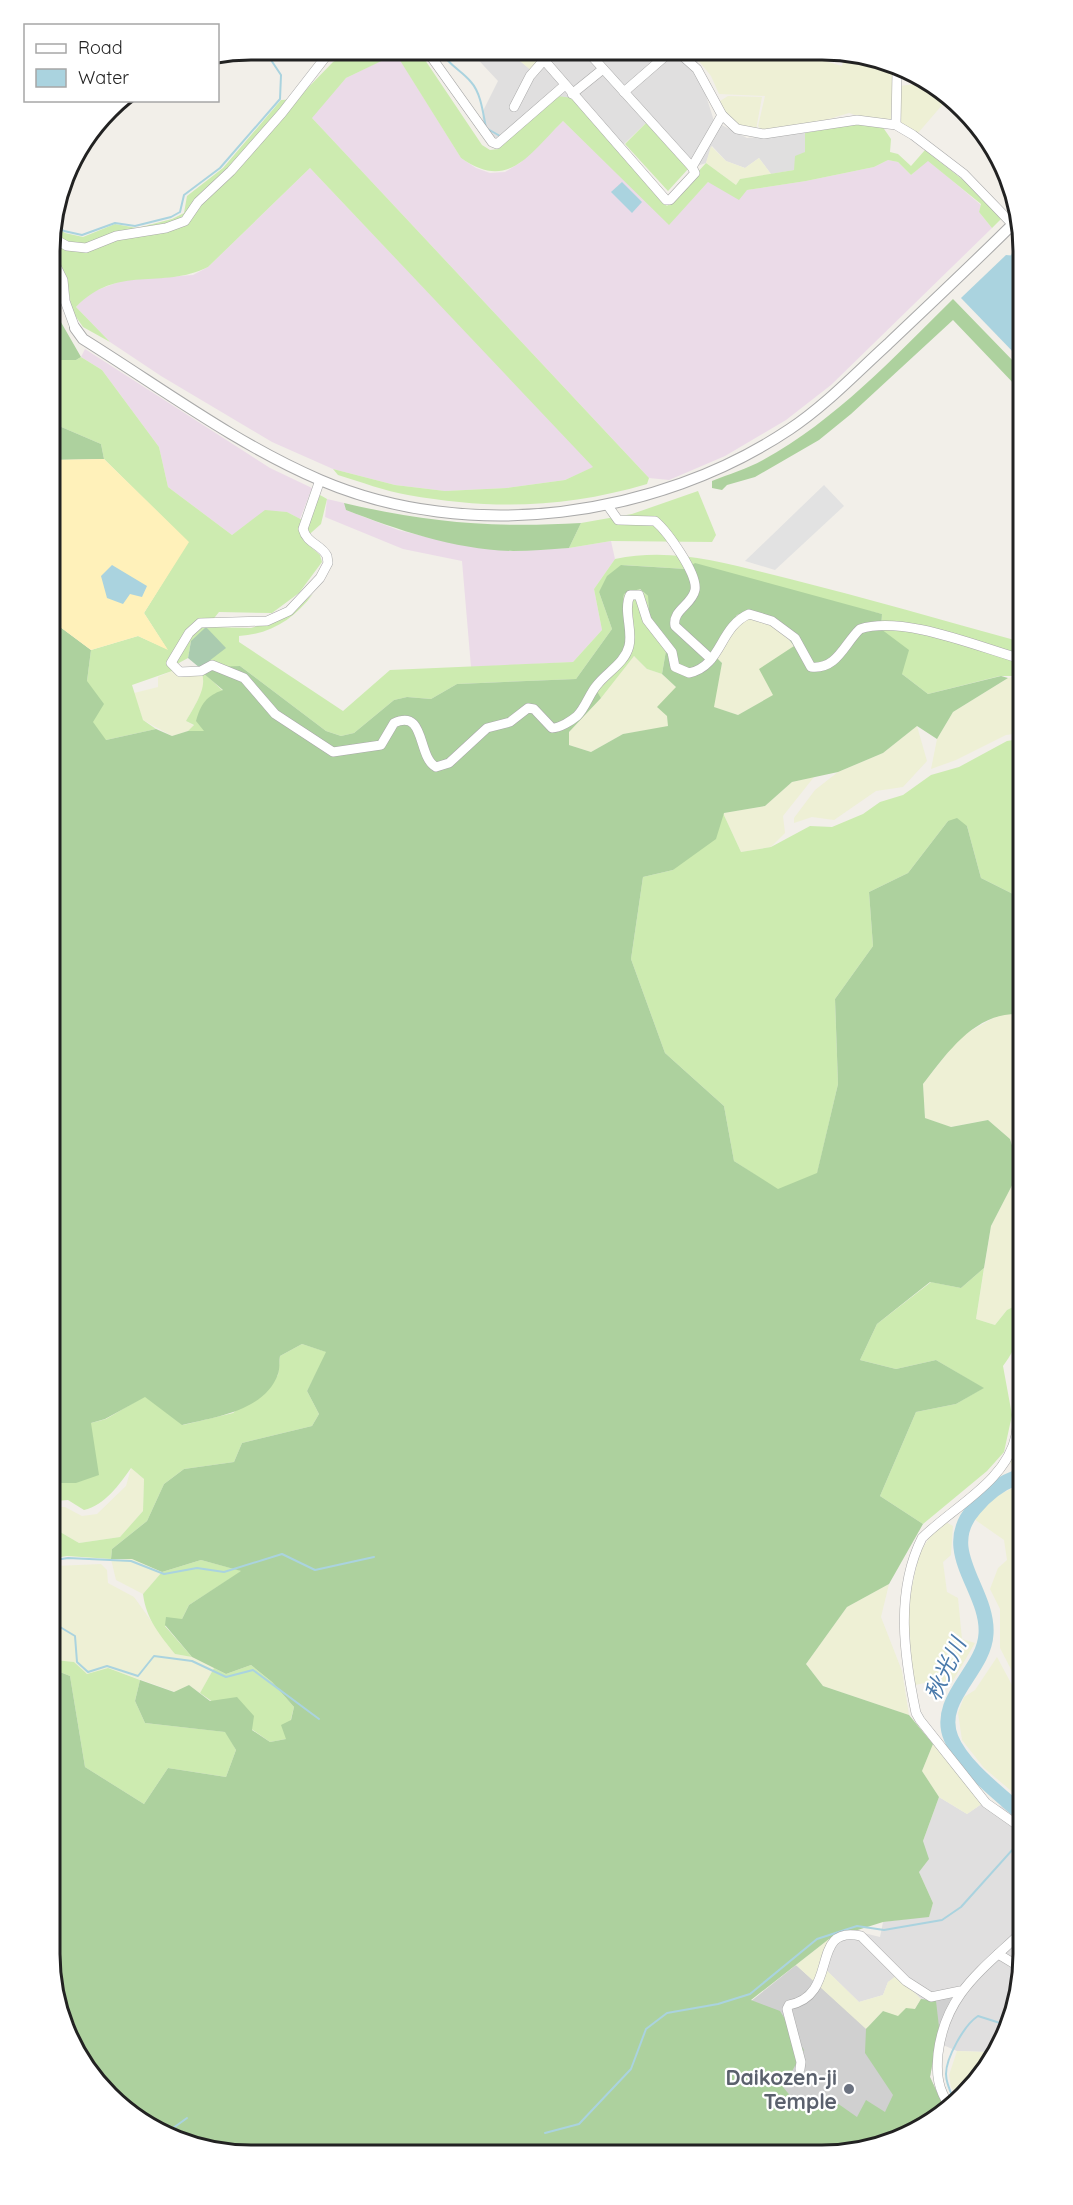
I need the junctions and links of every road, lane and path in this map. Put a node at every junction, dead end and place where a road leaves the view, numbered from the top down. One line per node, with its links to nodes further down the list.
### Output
1 (323, 60): 18 (street)
2 (433, 60): 9 (street)
3 (544, 60): 9 (street); 12 (street)
4 (595, 60): 7 (street)
5 (661, 60): 10 (street)
6 (689, 60): 13 (street)
7 (603, 69): 10 (street); 11 (street)
8 (897, 76): 14 (street)
9 (564, 85): 11 (street)
10 (624, 92): 15 (street)
11 (572, 94): 15 (street)
12 (514, 107)
13 (722, 116): 14 (street); 15 (street)
14 (896, 125): 16 (street)
15 (692, 167)
16 (1010, 220)
17 (1011, 229): 22 (street)
18 (60, 242)
19 (60, 274): 20 (street)
20 (75, 328): 21 (street)
21 (320, 480): 22 (street); 24 (street)
22 (608, 506): 24 (street)
23 (1013, 657): 24 (street)
24 (711, 659)
25 (1013, 1445): 26 (street)
26 (1013, 1822)
27 (1013, 1941): 28 (street)
28 (999, 1954): 29 (street); 30 (street)
29 (1013, 1963)
30 (960, 1991): 31 (street); 32 (street)
31 (800, 2070)
32 (946, 2099)

